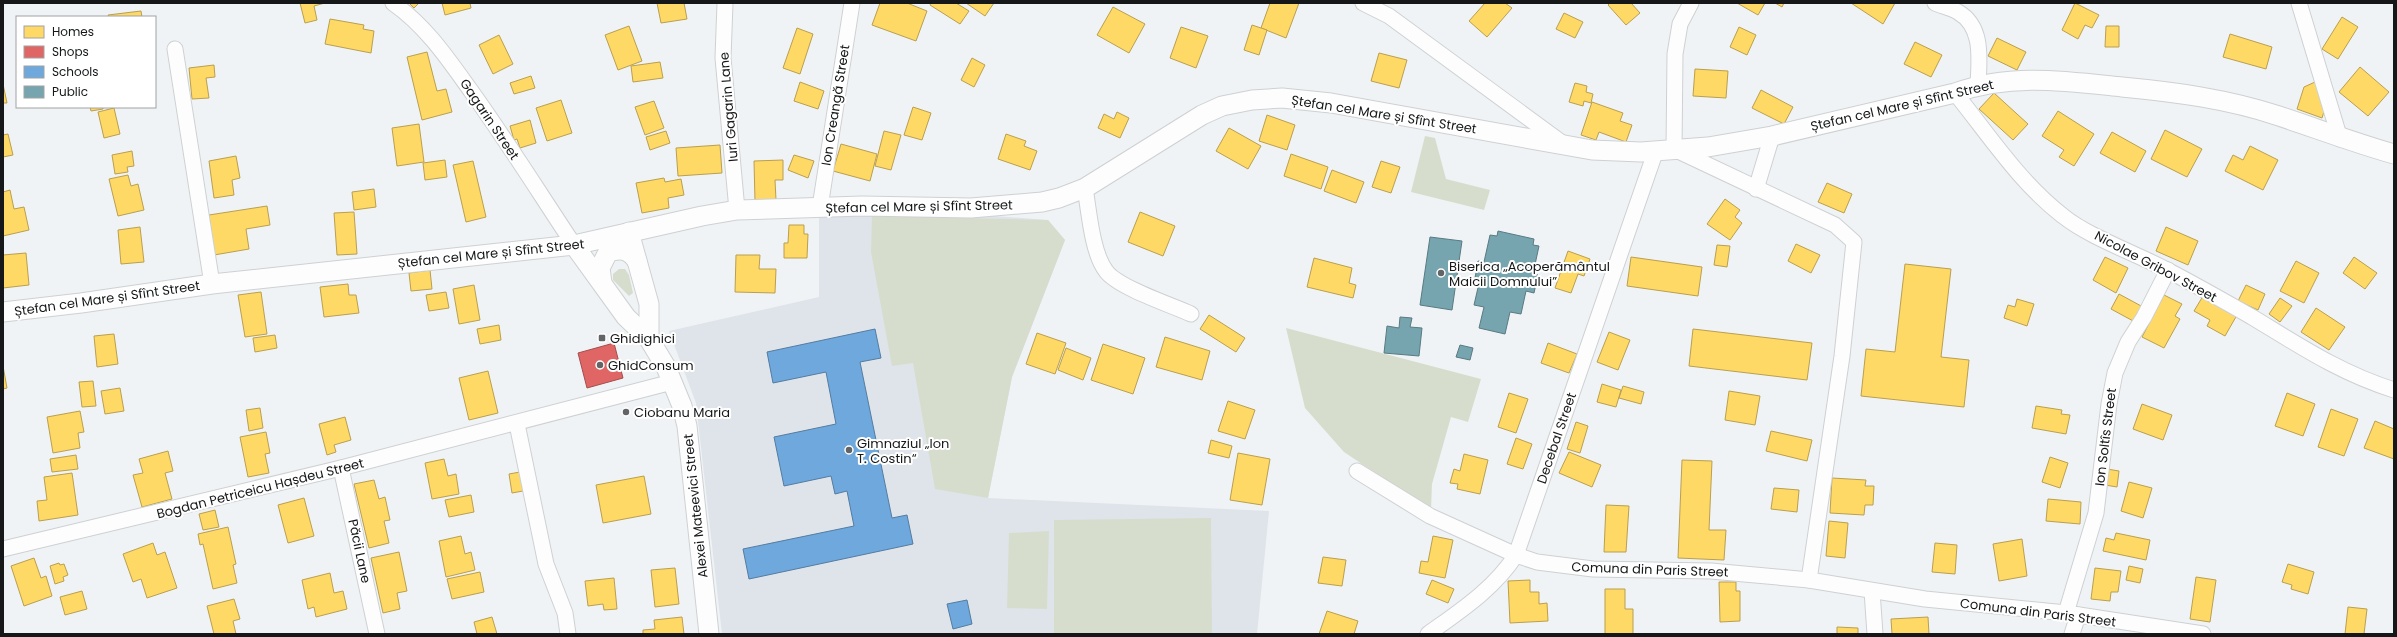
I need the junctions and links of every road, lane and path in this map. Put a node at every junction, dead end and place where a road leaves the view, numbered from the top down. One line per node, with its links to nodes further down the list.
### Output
1 (393, 3): 22 (street, Gagarin Street)
2 (724, 3): 20 (street, Iuri Gagarin Lane)
3 (852, 3): 19 (street, Ion Creangă Street)
4 (1363, 3): 8 (street)
5 (1691, 3): 15 (street)
6 (1935, 3): 10 (street)
7 (2299, 3): 13 (street)
8 (1391, 9): 14 (street)
9 (175, 49): 26 (street, Ștefan cel Mare și Sfînt Street)
10 (1978, 85): 11 (street, Ștefan cel Mare și Sfînt Street); 13 (street, Ștefan cel Mare și Sfînt Street)
11 (1955, 93): 12 (street, Ștefan cel Mare și Sfînt Street); 24 (street, Nicolae Gribov Street)
12 (1772, 136): 15 (street, Ștefan cel Mare și Sfînt Street); 18 (street)
13 (2340, 138): 16 (street, Ștefan cel Mare și Sfînt Street)
14 (1565, 145): 15 (street, Ștefan cel Mare și Sfînt Street); 17 (street, Ștefan cel Mare și Sfînt Street)
15 (1665, 150): 18 (street, Ștefan cel Mare și Sfînt Street); 36 (street, Decebal Street)
16 (2394, 154)
17 (1085, 188): 19 (street, Ștefan cel Mare și Sfînt Street); 28 (street)
18 (1756, 188): 37 (street, Ștefan cel Mare și Sfînt Street)
19 (820, 207): 20 (street, Ștefan cel Mare și Sfînt Street)
20 (737, 210): 21 (street, Ștefan cel Mare și Sfînt Street)
21 (629, 232): 22 (street, Ștefan cel Mare și Sfînt Street); 23 (street)
22 (574, 245): 25 (street); 26 (street, Ștefan cel Mare și Sfînt Street)
23 (637, 261): 25 (street); 29 (street)
24 (2168, 270): 31 (street, Nicolae Gribov Street); 39 (street, Ion Soltîs Street)
25 (602, 283): 29 (street)
26 (212, 284): 27 (street, Ștefan cel Mare și Sfînt Street)
27 (3, 312)
28 (1191, 314)
29 (650, 339): 30 (street, Alexei Mateevici Street)
30 (672, 382): 32 (street, Bogdan Petriceicu Hașdeu Street); 42 (street, Alexei Mateevici Street)
31 (2394, 390)
32 (517, 424): 33 (street, Bogdan Petriceicu Hașdeu Street); 41 (street)
33 (342, 468): 35 (street, Bogdan Petriceicu Hașdeu Street); 40 (street, Păcii Lane)
34 (1357, 471): 36 (street)
35 (3, 549)
36 (1516, 555): 37 (street, Comuna din Paris Street); 43 (street)
37 (1809, 580): 38 (street, Comuna din Paris Street)
38 (1872, 592): 39 (street, Comuna din Paris Street); 44 (street)
39 (2072, 614): 45 (street, Ion Soltîs Street); 46 (street, Comuna din Paris Street)
40 (377, 634)
41 (568, 634)
42 (708, 634)
43 (1428, 634)
44 (1875, 634)
45 (2072, 634)
46 (2203, 634)

